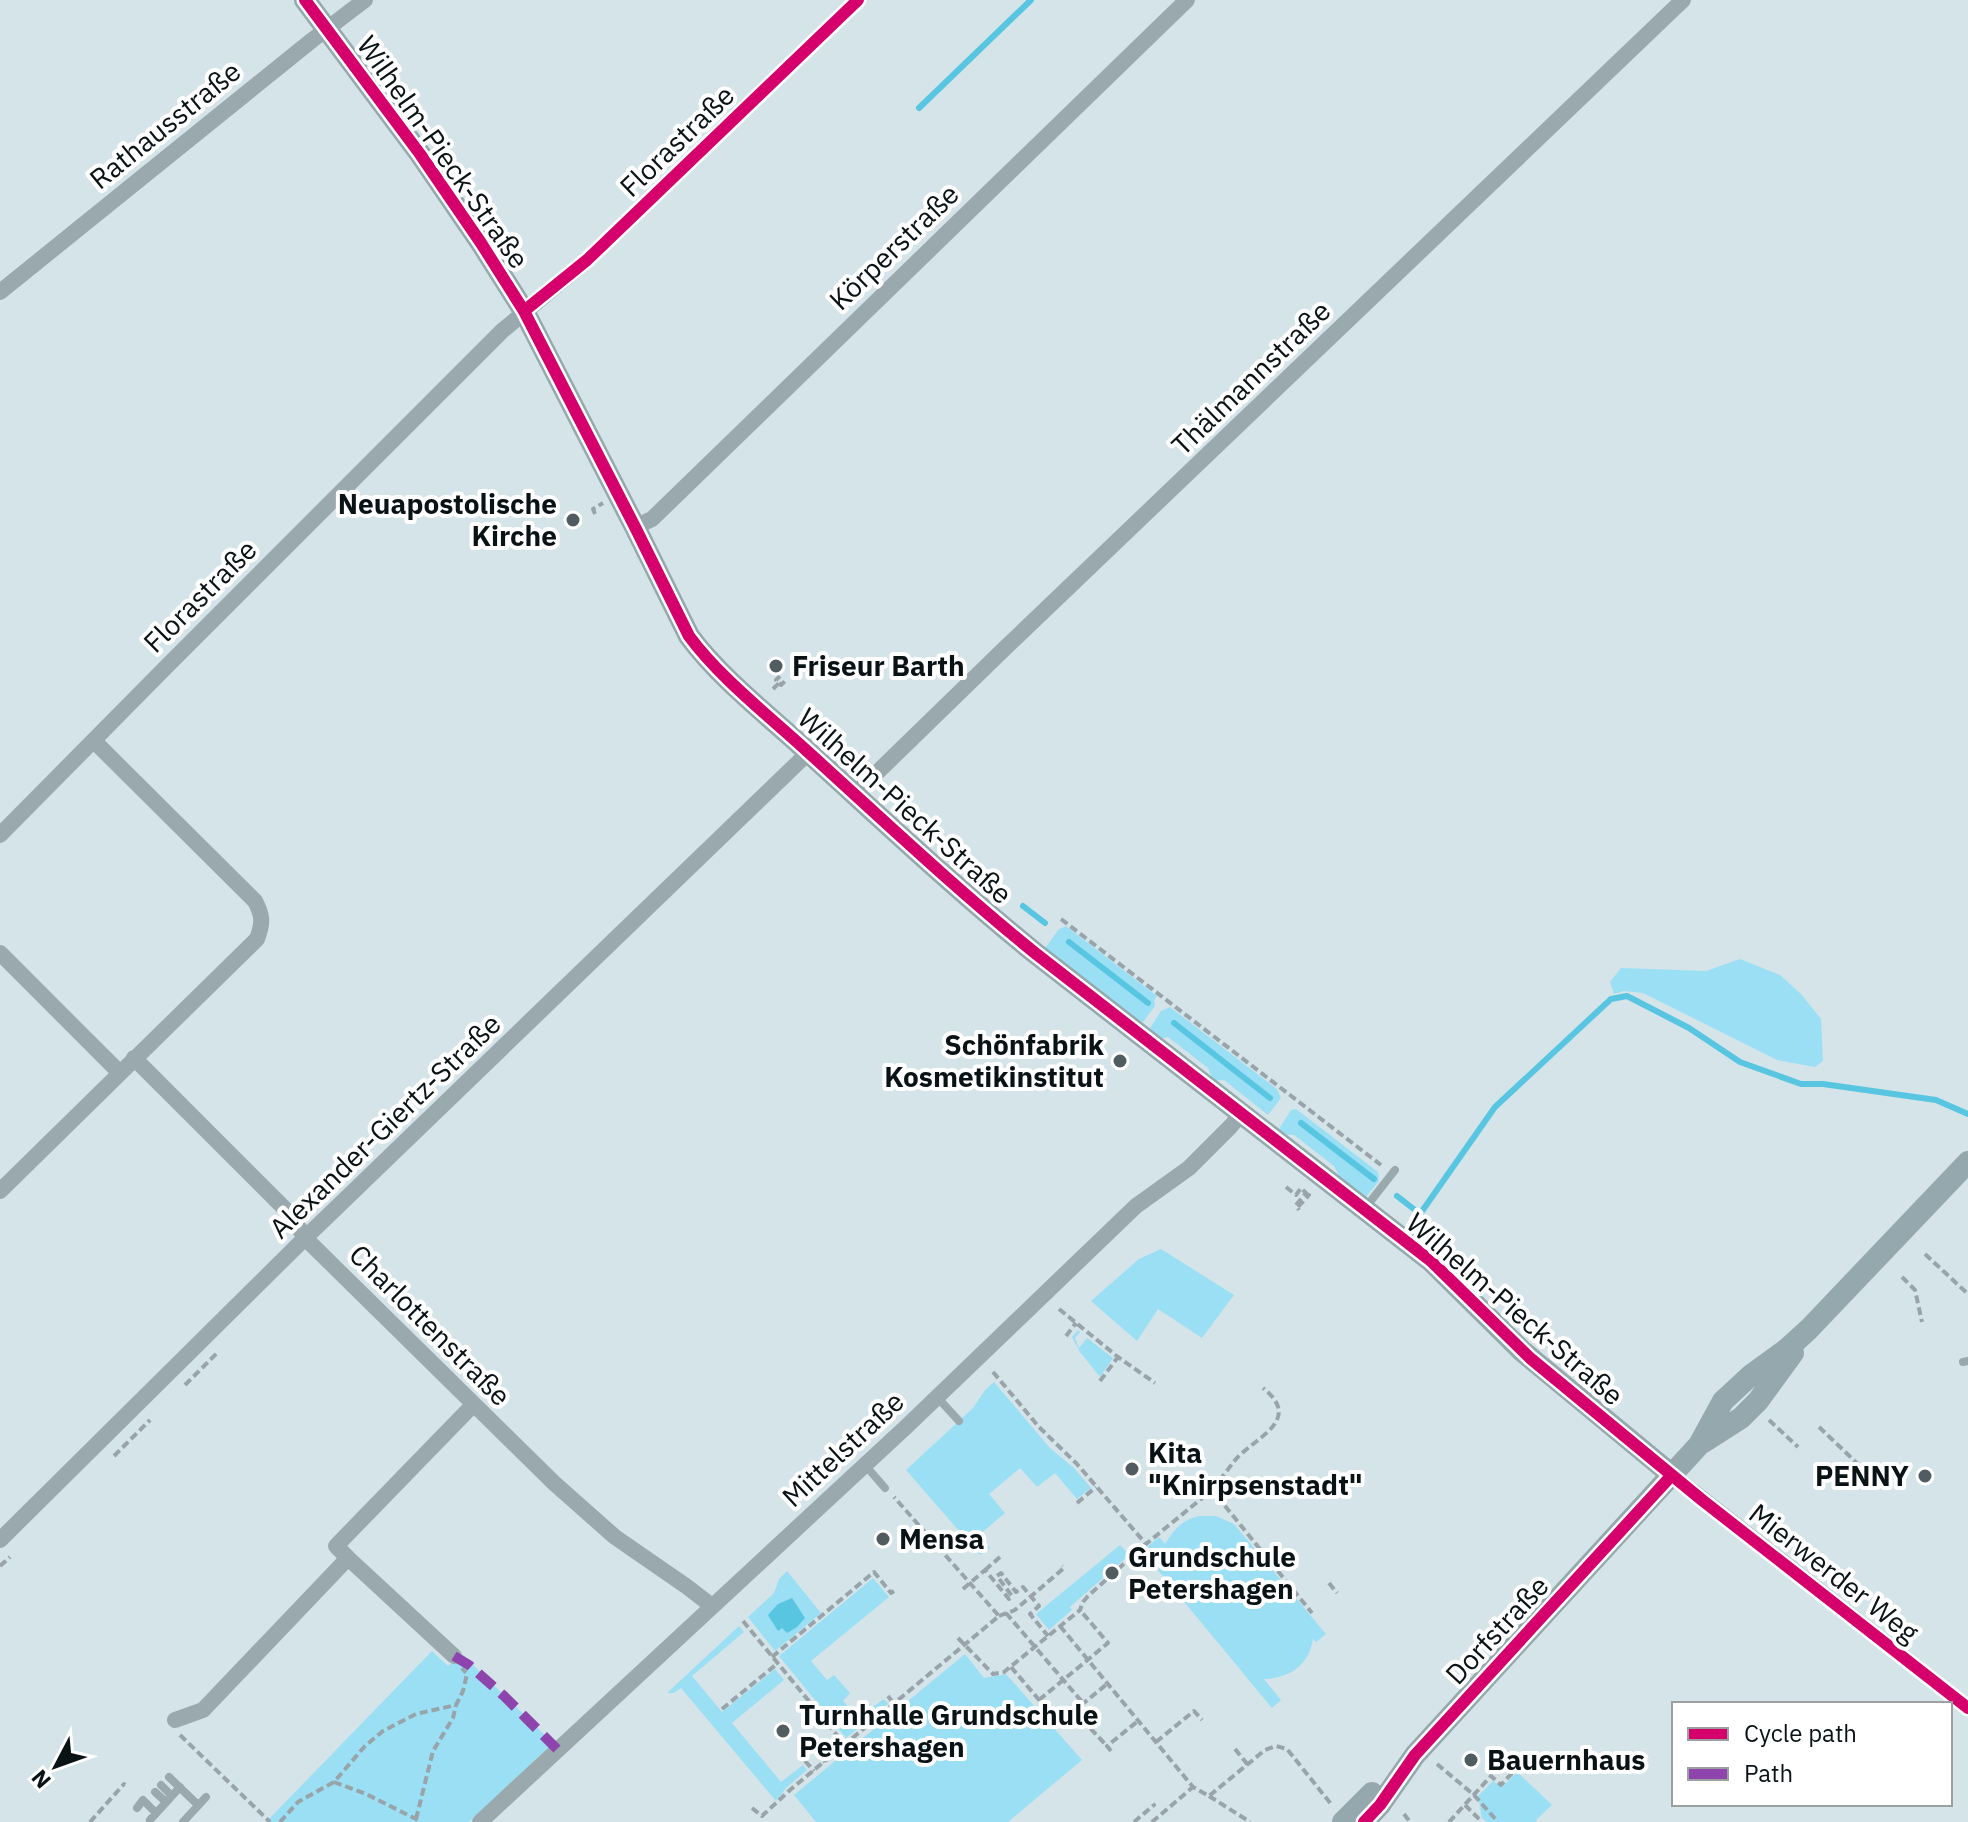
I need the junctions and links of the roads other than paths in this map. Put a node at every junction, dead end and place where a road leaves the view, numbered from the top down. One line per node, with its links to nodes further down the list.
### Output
1 (305, 0): 6 (street, Wilhelm-Pieck-Straße)
2 (365, 0): 6 (street, Rathausstraße)
3 (858, 0): 8 (street, Florastraße)
4 (1187, 0): 9 (street, Körperstraße)
5 (1683, 0): 12 (street, Thälmannstraße)
6 (327, 28): 7 (street, Rathausstraße); 8 (street, Wilhelm-Pieck-Straße)
7 (0, 292)
8 (524, 311): 9 (street, Wilhelm-Pieck-Straße); 10 (street, Florastraße)
9 (635, 527): 11 (street, Wilhelm-Pieck-Straße)
10 (94, 741): 13 (street, Florastraße); 15 (street)
11 (809, 752): 12 (street, Wilhelm-Pieck-Straße); 22 (street, Alexander-Giertz-Straße)
12 (855, 794): 17 (street, Wilhelm-Pieck-Straße)
13 (0, 835)
14 (0, 953): 16 (street)
15 (134, 1058): 16 (street); 22 (street, Charlottenstraße)
16 (119, 1072): 20 (street)
17 (1241, 1114): 21 (street, Wilhelm-Pieck-Straße); 23 (street, Mittelstraße)
18 (1968, 1162): 27 (street, Dorfstraße)
19 (1394, 1172): 21 (lane)
20 (0, 1191)
21 (1364, 1210): 27 (street, Wilhelm-Pieck-Straße)
22 (305, 1238): 24 (street, Charlottenstraße); 29 (street, Alexander-Giertz-Straße)
23 (937, 1397): 25 (lane); 26 (street, Mittelstraße)
24 (473, 1405): 30 (street); 31 (street, Charlottenstraße)
25 (959, 1421)
26 (865, 1465): 28 (lane); 31 (street, Mittelstraße)
27 (1672, 1475): 33 (street, Mierwerder Weg); 35 (street, Dorfstraße)
28 (885, 1488)
29 (0, 1540)
30 (348, 1558): 32 (street); 34 (street)
31 (712, 1606): 45 (street, Mittelstraße)
32 (454, 1656)
33 (1968, 1708)
34 (175, 1720)
35 (1415, 1755): 43 (street, Dorfstraße); 46 (street, Dorfstraße)
36 (169, 1777): 37 (lane)
37 (180, 1787): 40 (lane); 41 (lane)
38 (158, 1789): 40 (lane)
39 (206, 1797): 41 (lane)
40 (169, 1799): 42 (lane)
41 (198, 1805): 44 (lane)
42 (137, 1808)
43 (1339, 1816)
44 (183, 1822)
45 (480, 1822)
46 (1364, 1822)

